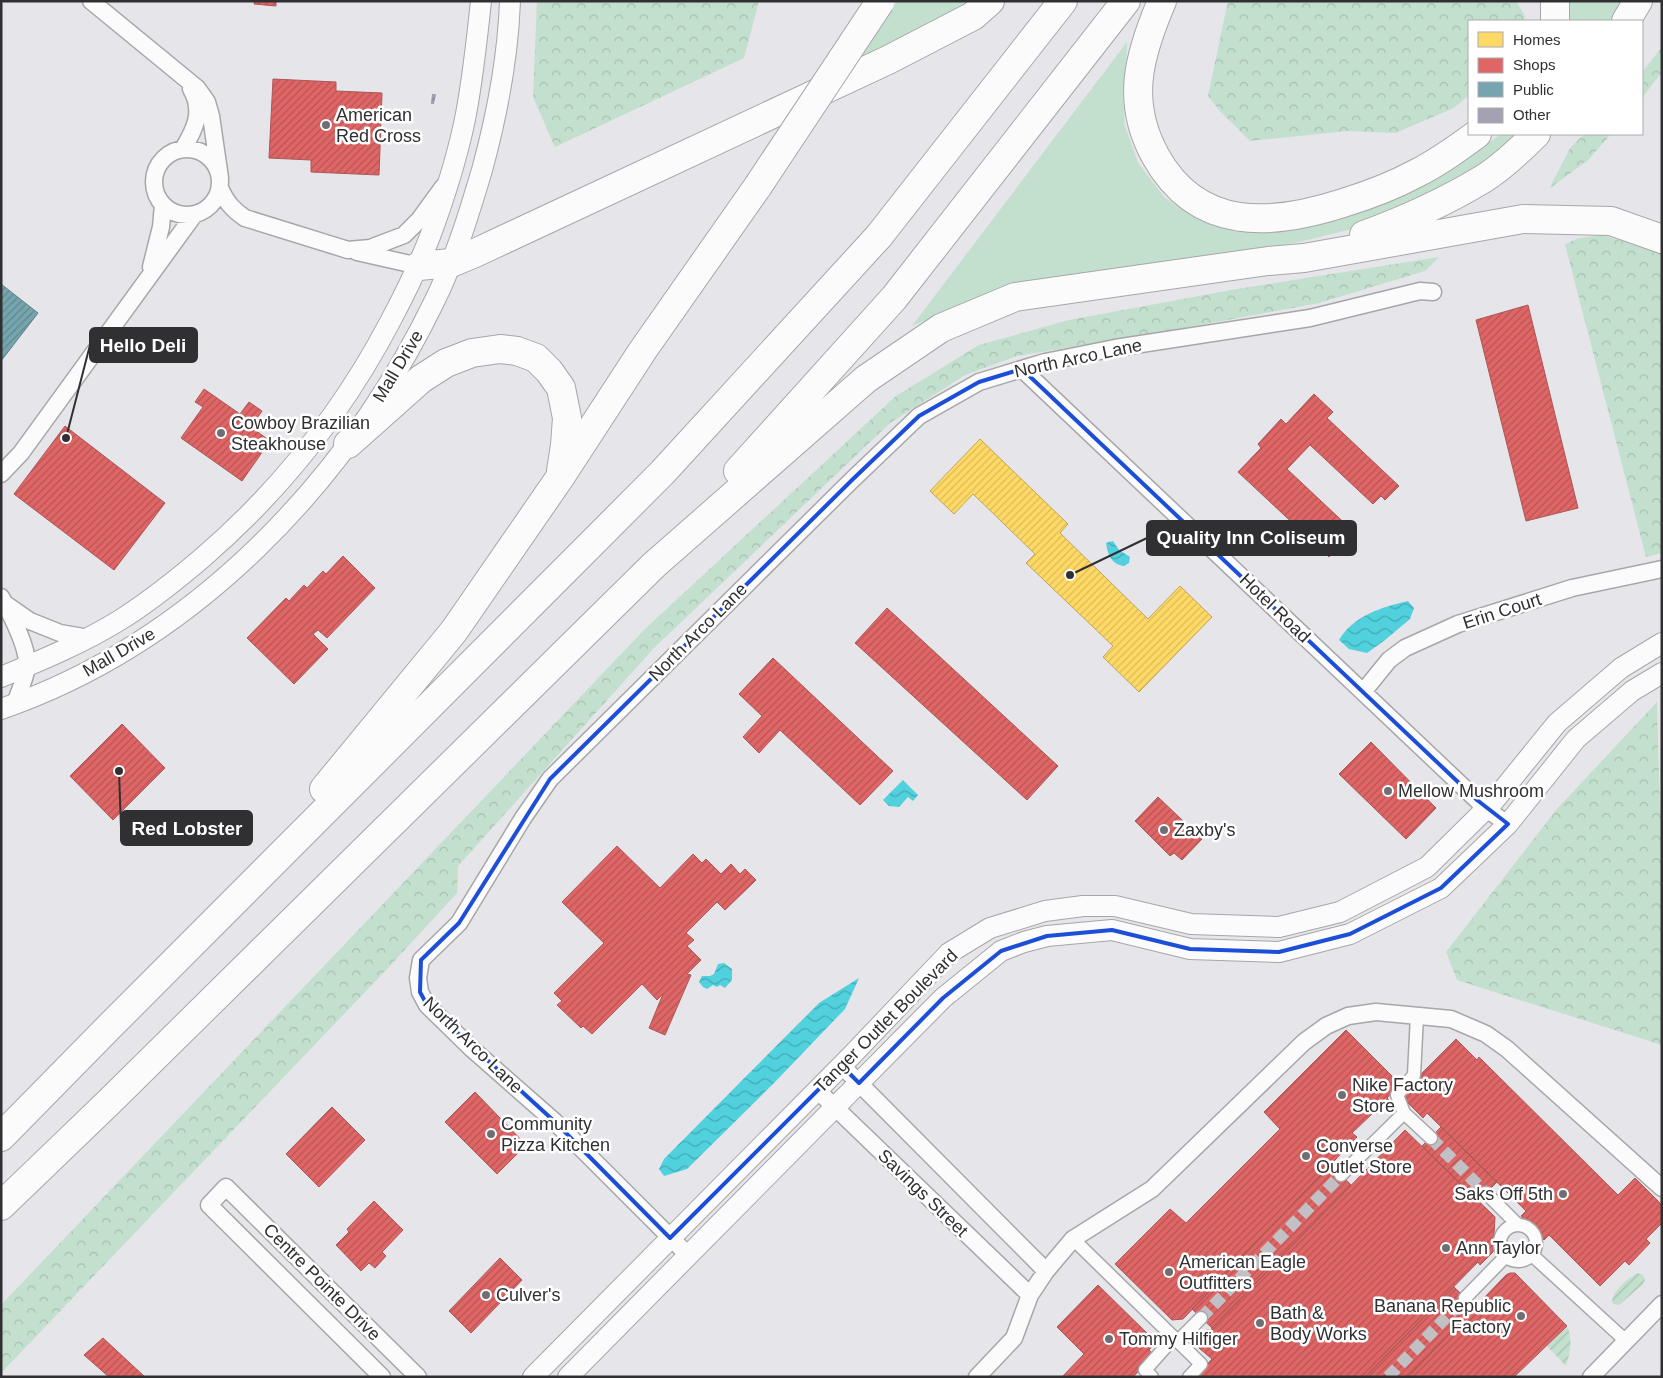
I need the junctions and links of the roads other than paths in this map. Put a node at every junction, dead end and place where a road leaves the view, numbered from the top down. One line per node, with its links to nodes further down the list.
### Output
1 (90, 1): 13 (street)
2 (482, 1): 17 (street, Mall Drive)
3 (510, 1): 24 (street, Mall Drive)
4 (990, 1): 24 (highway)
5 (1063, 1): 44 (highway)
6 (1126, 1): 32 (highway)
7 (1162, 1): 14 (highway)
8 (1555, 1): 11 (highway)
9 (1638, 1): 12 (highway)
10 (880, 2): 31 (highway, bridge)
11 (1555, 20)
12 (1627, 20)
13 (183, 76): 16 (street); 18 (street)
14 (1476, 135)
15 (1535, 135): 23 (highway)
16 (183, 149): 18 (street); 19 (street)
17 (450, 177): 22 (street); 25 (street, Mall Drive)
18 (220, 183): 20 (street); 22 (street)
19 (163, 205): 20 (street); 26 (street)
20 (194, 215): 26 (street)
21 (1662, 239): 23 (highway)
22 (348, 250): 25 (street)
23 (1268, 261): 32 (highway)
24 (450, 263): 25 (highway); 29 (street, Mall Drive)
25 (419, 266): 35 (street, Mall Drive)
26 (149, 275): 30 (street)
27 (1433, 292): 28 (street, North Arco Lane)
28 (1022, 369): 40 (street, Hotel Road); 60 (street, North Arco Lane)
29 (348, 444): 31 (highway); 41 (street, Mall Drive)
30 (1, 474)
31 (559, 480): 44 (highway)
32 (654, 565): 49 (highway)
33 (1662, 569): 40 (street, Erin Court)
34 (3, 600): 35 (street); 37 (street)
35 (89, 638): 37 (street, Mall Drive)
36 (1662, 643): 42 (street, Tanger Outlet Boulevard)
37 (27, 666): 39 (street, Mall Drive); 41 (street)
38 (1662, 673): 43 (street, Tanger Outlet Boulevard)
39 (1, 677)
40 (1363, 692): 42 (street, Hotel Road)
41 (8, 706)
42 (1486, 809): 43 (street, Hotel Road); 46 (street, Tanger Outlet Boulevard)
43 (1508, 824): 47 (street, Tanger Outlet Boulevard)
44 (213, 923): 52 (highway)
45 (1417, 1016): 51 (street); 55 (street); 61 (street)
46 (842, 1066): 47 (street, Savings Street); 48 (street, Tanger Outlet Boulevard)
47 (859, 1083): 50 (street, Tanger Outlet Boulevard); 65 (street, Savings Street)
48 (817, 1090): 50 (street, Savings Street); 60 (street, Tanger Outlet Boulevard)
49 (108, 1104): 57 (highway); 58 (highway)
50 (835, 1107): 63 (street, Tanger Outlet Boulevard); 66 (street, Savings Street)
51 (1404, 1112): 53 (street); 54 (street)
52 (1, 1137)
53 (1430, 1138)
54 (1341, 1175)
55 (1662, 1188)
56 (1486, 1193): 59 (street)
57 (1, 1206)
58 (1, 1221)
59 (1518, 1225): 62 (street); 64 (street)
60 (670, 1238): 63 (street, North Arco Lane); 74 (street, Tanger Outlet Boulevard)
61 (1073, 1239): 65 (street); 70 (street)
62 (1532, 1255): 64 (street); 71 (street)
63 (688, 1256): 75 (street, Tanger Outlet Boulevard)
64 (1506, 1256): 67 (street)
65 (1046, 1271): 66 (street)
66 (1030, 1295): 76 (street)
67 (1465, 1298)
68 (1662, 1304): 71 (street)
69 (1201, 1318): 70 (street)
70 (1178, 1341): 77 (street); 78 (street)
71 (1626, 1341): 79 (street)
72 (382, 1377): 73 (street, Centre Pointe Drive)
73 (418, 1377)
74 (533, 1377)
75 (568, 1377)
76 (977, 1377)
77 (1152, 1377)
78 (1189, 1377)
79 (1591, 1377)

